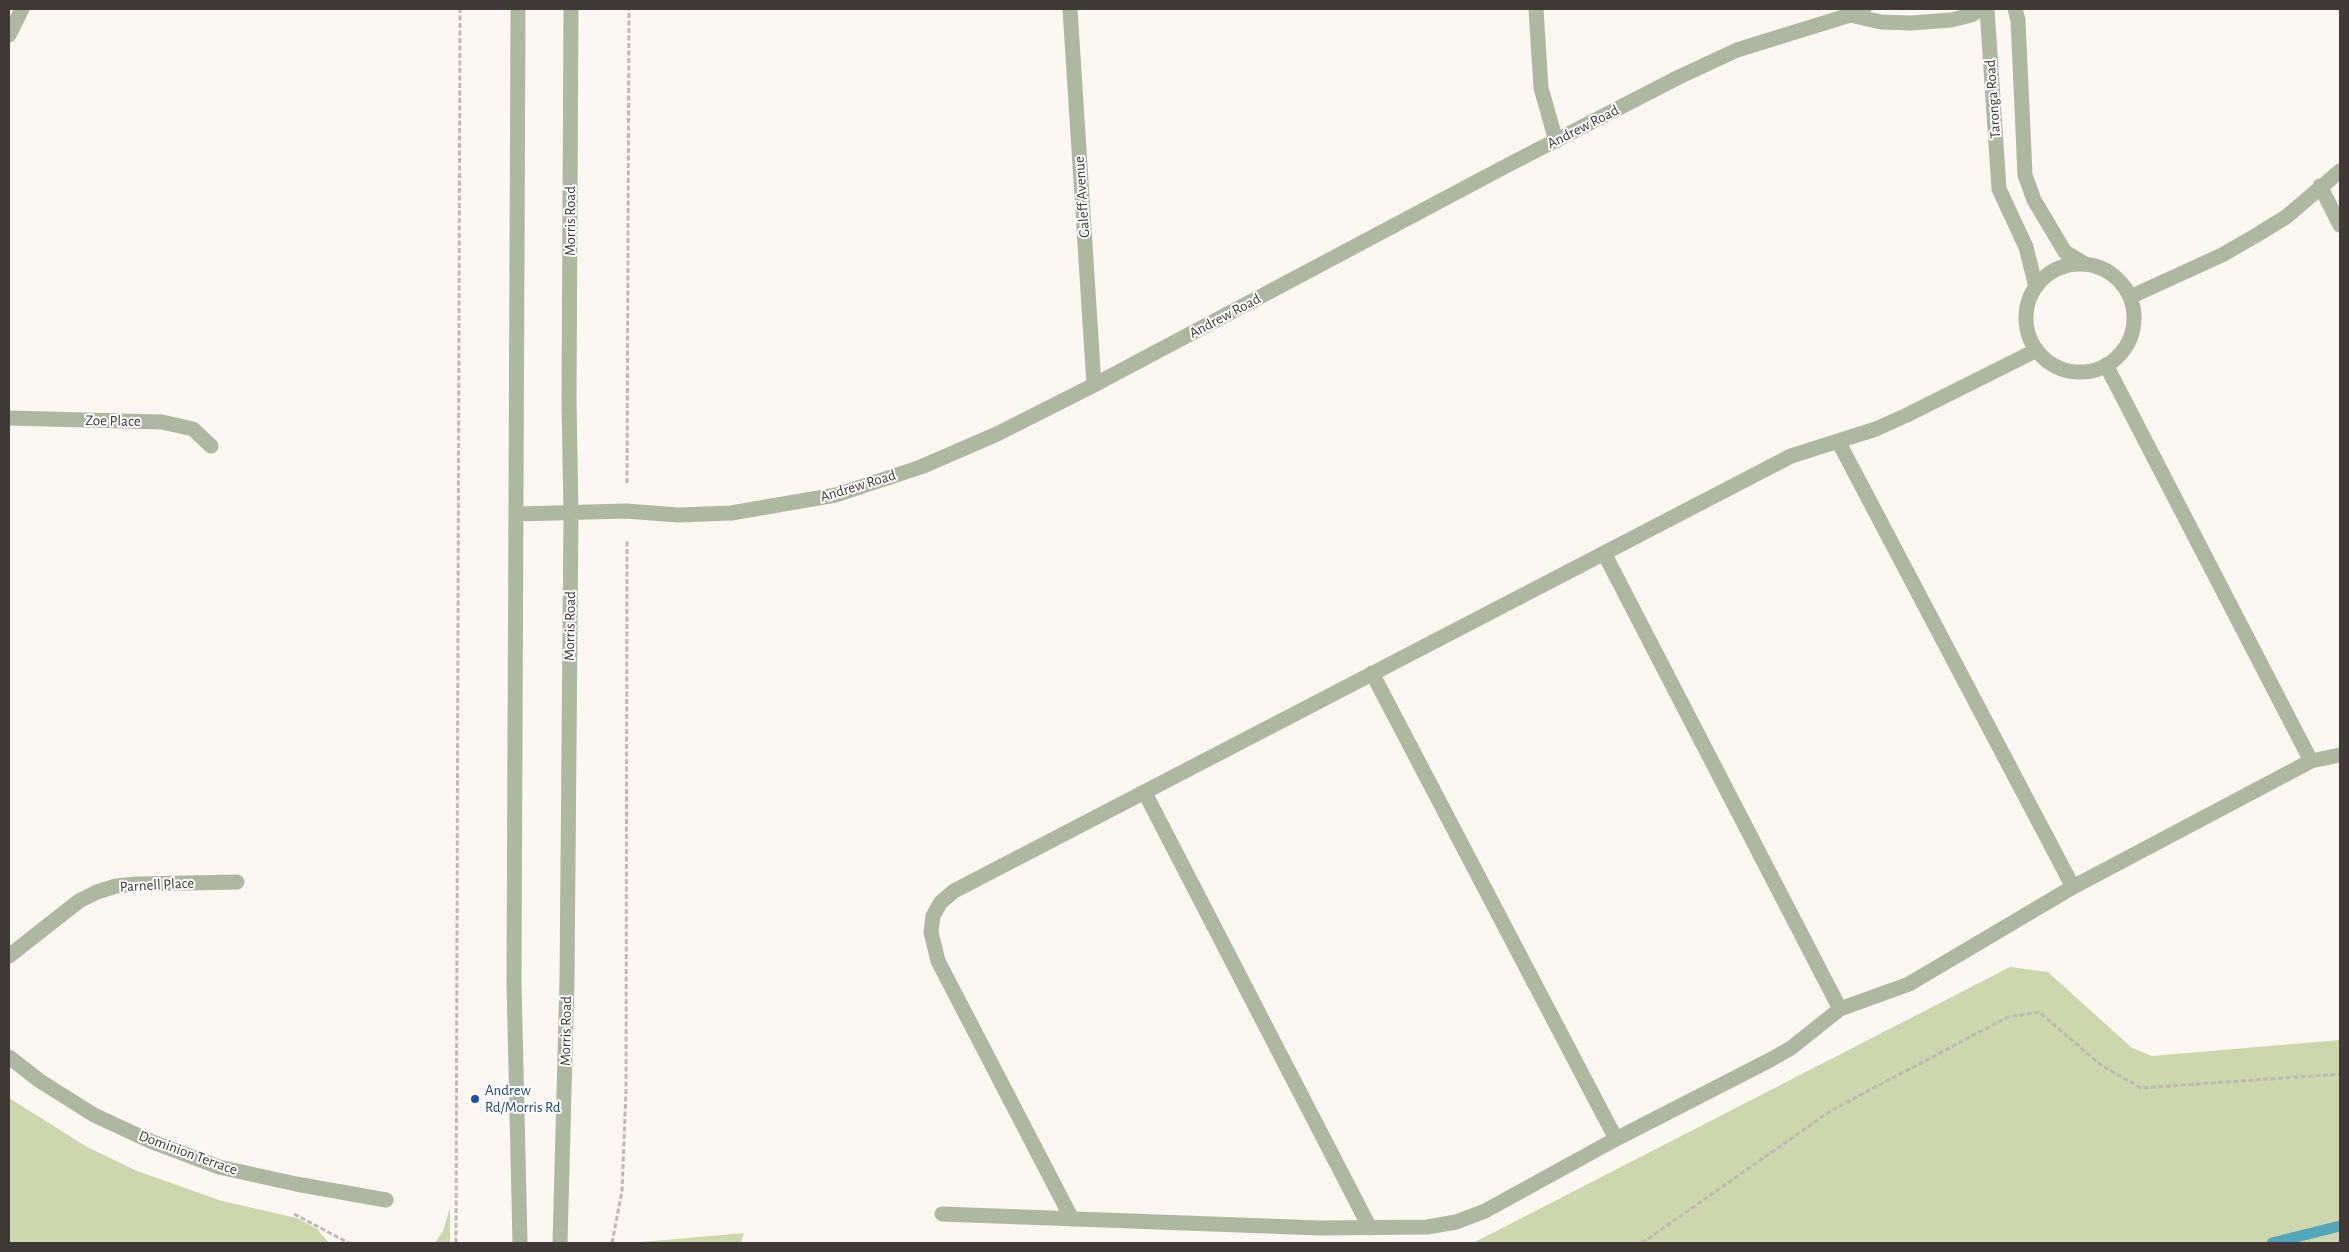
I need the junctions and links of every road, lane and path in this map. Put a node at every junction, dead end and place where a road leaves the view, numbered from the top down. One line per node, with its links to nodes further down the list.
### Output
1 (22, 9): 13 (street)
2 (460, 9): 46 (path)
3 (518, 9): 28 (street)
4 (571, 9): 29 (street, Morris Road)
5 (629, 9): 27 (path)
6 (1070, 9): 23 (street, Galeff Avenue)
7 (1536, 9): 14 (street)
8 (1864, 9): 12 (street, Andrew Road)
9 (1981, 9): 12 (street, Andrew Road)
10 (1987, 9): 19 (street, Taronga Road)
11 (2015, 9): 18 (street, Taronga Road)
12 (1850, 15): 14 (street, Andrew Road)
13 (9, 35)
14 (1556, 141): 23 (street, Andrew Road)
15 (2340, 171): 16 (street)
16 (2320, 186): 17 (street); 20 (street)
17 (2340, 225)
18 (2085, 264): 19 (street); 20 (street)
19 (2036, 287): 21 (street)
20 (2130, 297): 22 (street)
21 (2036, 350): 22 (street); 25 (street)
22 (2106, 365): 33 (street)
23 (1094, 385): 27 (street, Andrew Road)
24 (9, 418): 26 (street, Zoe Place)
25 (1838, 441): 30 (street); 36 (street)
26 (211, 446)
27 (626, 511): 29 (street, Andrew Road); 49 (path)
28 (517, 514): 29 (street, Andrew Road); 47 (street)
29 (571, 514): 48 (street, Morris Road)
30 (1604, 553): 31 (street); 38 (street)
31 (1372, 673): 34 (street); 41 (street)
32 (2340, 755): 33 (street)
33 (2312, 761): 36 (street)
34 (1145, 793): 44 (street); 45 (street)
35 (237, 882): 37 (street, Parnell Place)
36 (2073, 887): 38 (street)
37 (9, 956)
38 (1840, 1009): 41 (street)
39 (9, 1057): 42 (street, Dominion Terrace)
40 (2340, 1074): 50 (path)
41 (1616, 1139): 45 (street)
42 (386, 1200)
43 (942, 1214): 44 (street)
44 (1072, 1219): 45 (street)
45 (1370, 1228)
46 (456, 1243)
47 (520, 1243)
48 (560, 1243)
49 (612, 1243)
50 (1642, 1243)

